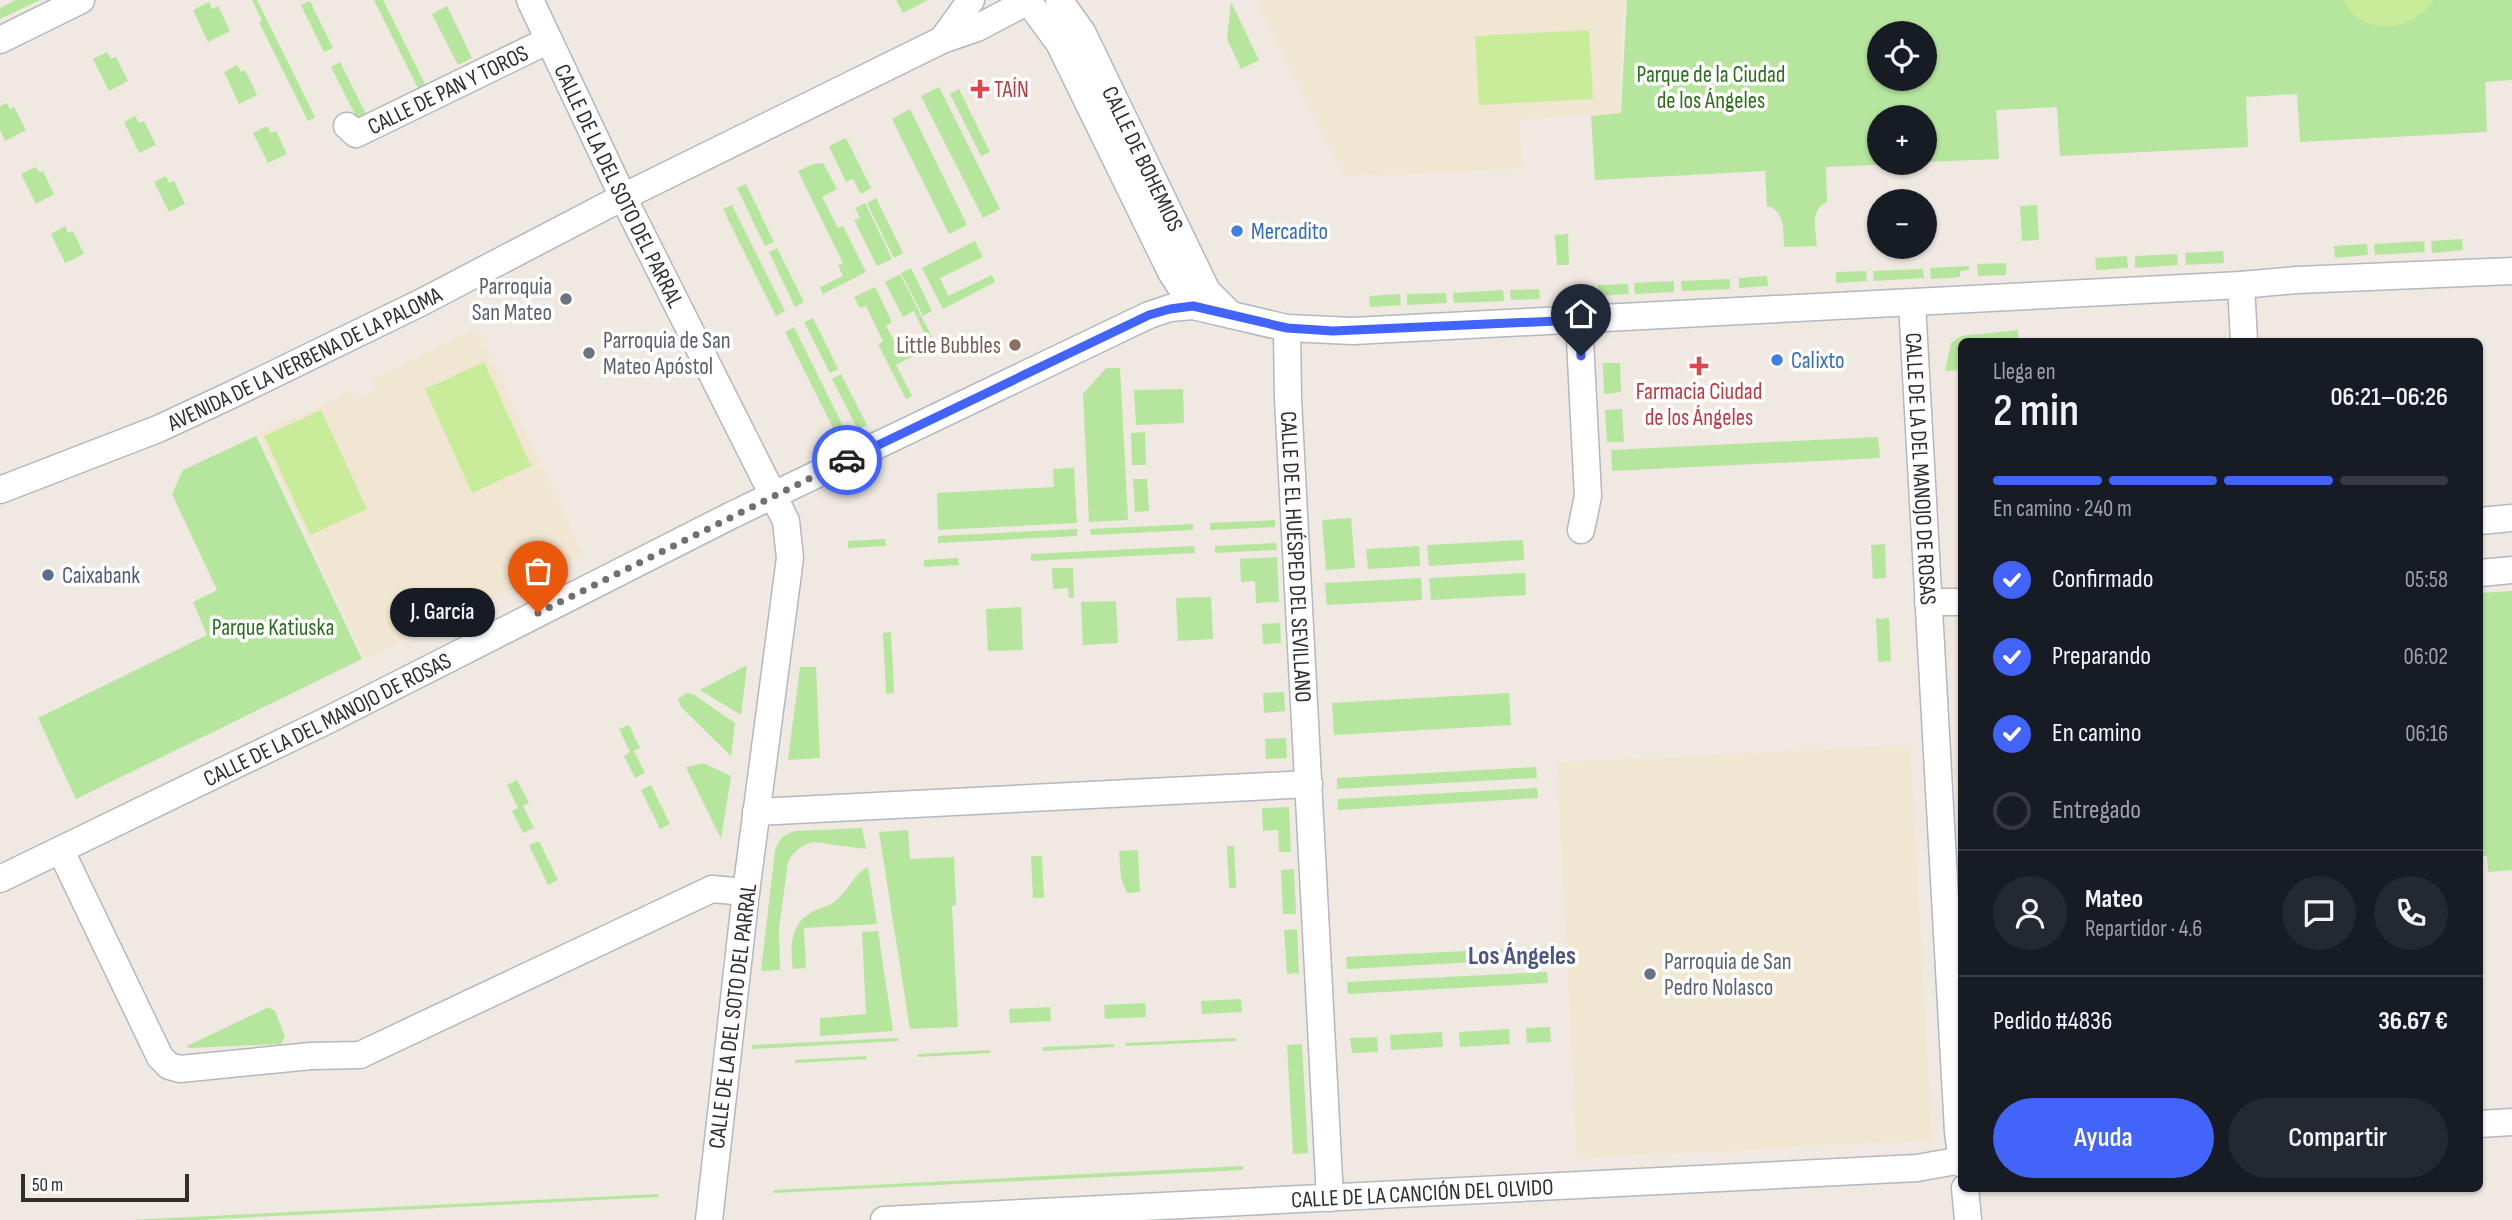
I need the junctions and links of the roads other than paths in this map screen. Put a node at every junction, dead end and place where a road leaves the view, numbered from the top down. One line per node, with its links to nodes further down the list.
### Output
1 (81, 0): 6 (street)
2 (530, 0): 7 (street, CALLE DE LA DEL SOTO DEL PARRAL)
3 (971, 0): 8 (street, AVENIDA DE LA VERBENA DE LA PALOMA)
4 (1059, 0): 15 (street, CALLE DE BOHEMIOS)
5 (1023, 3): 8 (street, AVENIDA DE LA VERBENA DE LA PALOMA); 14 (street, CALLE DE BOHEMIOS)
6 (0, 40)
7 (548, 40): 9 (street, CALLE DE PAN Y TOROS); 10 (street, CALLE DE LA DEL SOTO DEL PARRAL)
8 (942, 40): 10 (street, AVENIDA DE LA VERBENA DE LA PALOMA)
9 (347, 126)
10 (623, 197): 19 (street, AVENIDA DE LA VERBENA DE LA PALOMA); 20 (street, CALLE DE LA DEL SOTO DEL PARRAL)
11 (2512, 271): 12 (street, CALLE DE LA DEL MANOJO DE ROSAS)
12 (2241, 285): 13 (street, CALLE DE LA DEL MANOJO DE ROSAS); 18 (street)
13 (1912, 303): 16 (street, CALLE DE LA DEL MANOJO DE ROSAS); 27 (street, CALLE DE LA DEL MANOJO DE ROSAS)
14 (1193, 306): 15 (street, CALLE DE LA DEL MANOJO DE ROSAS); 20 (street, CALLE DE LA DEL MANOJO DE ROSAS)
15 (1231, 315): 17 (street, CALLE DE LA DEL MANOJO DE ROSAS)
16 (1579, 320): 17 (street, CALLE DE LA DEL MANOJO DE ROSAS); 23 (street)
17 (1287, 328): 28 (street, CALLE DE EL HUÉSPED DEL SEVILLANO)
18 (2244, 338)
19 (0, 490)
20 (774, 496): 29 (street, CALLE DE LA DEL SOTO DEL PARRAL); 30 (street, CALLE DE LA DEL MANOJO DE ROSAS)
21 (2512, 518): 22 (street)
22 (2483, 521)
23 (1581, 530)
24 (2512, 570): 25 (street)
25 (2483, 573)
26 (1958, 602): 27 (street, CALLE DE LA DEL MANOJO DE ROSAS)
27 (1928, 603): 35 (street)
28 (1309, 784): 29 (street); 38 (street, CALLE DE EL HUÉSPED DEL SEVILLANO)
29 (756, 812): 32 (street, CALLE DE LA DEL SOTO DEL PARRAL)
30 (61, 851): 31 (street, CALLE DE LA DEL MANOJO DE ROSAS); 32 (street)
31 (0, 879)
32 (746, 892): 39 (street, CALLE DE LA DEL SOTO DEL PARRAL)
33 (2512, 1122): 34 (street)
34 (2483, 1124)
35 (1958, 1126)
36 (1958, 1162): 38 (street, CALLE DE LA CANCIÓN DEL OLVIDO)
37 (1965, 1192): 41 (street)
38 (1335, 1205): 40 (street, CALLE DE LA CANCIÓN DEL OLVIDO)
39 (709, 1220)
40 (884, 1220)
41 (1968, 1220)

